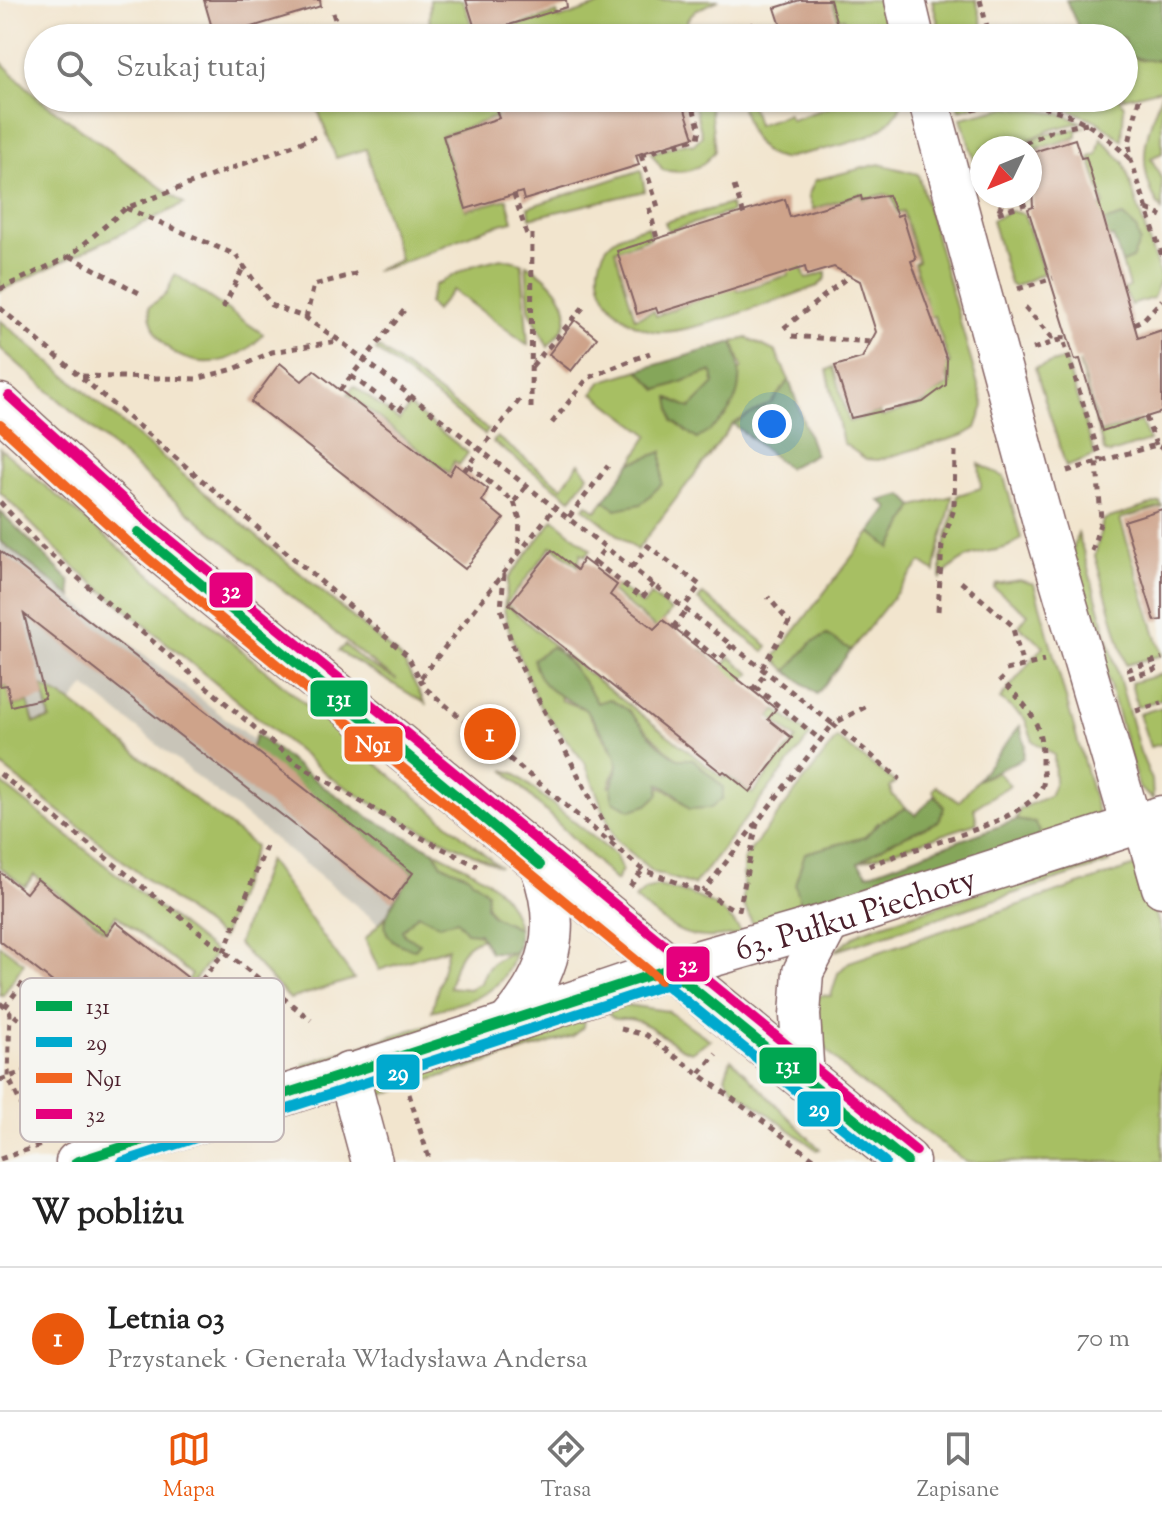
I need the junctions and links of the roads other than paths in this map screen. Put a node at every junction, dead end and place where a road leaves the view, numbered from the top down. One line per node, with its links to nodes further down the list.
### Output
1 (905, 0): 2 (street)
2 (911, 24)
3 (932, 112): 5 (street)
4 (0, 406): 6 (main road)
5 (1146, 822): 7 (street); 8 (street, 63. Pułku Piechoty)
6 (540, 865): 9 (main road); 10 (street)
7 (1162, 887)
8 (829, 923): 9 (street, 63. Pułku Piechoty); 12 (street)
9 (669, 969): 10 (street, 63. Pułku Piechoty); 12 (main road)
10 (507, 1024): 11 (street, 63. Pułku Piechoty)
11 (348, 1073): 13 (street, 63. Pułku Piechoty); 16 (street)
12 (804, 1079): 17 (main road)
13 (284, 1094)
14 (137, 1142): 15 (street, 63. Pułku Piechoty)
15 (76, 1162)
16 (372, 1162)
17 (907, 1162)

